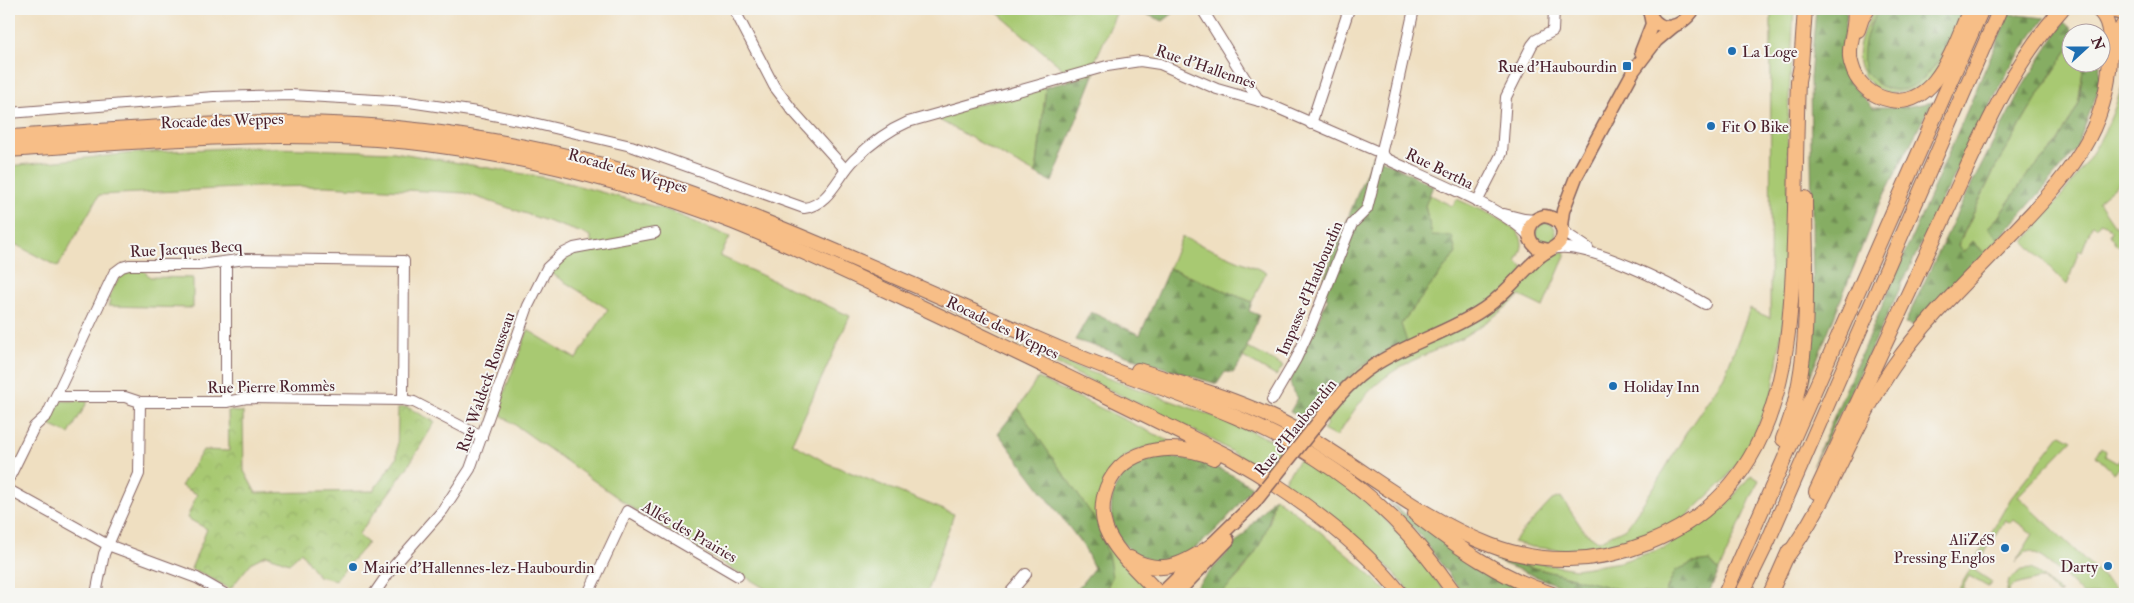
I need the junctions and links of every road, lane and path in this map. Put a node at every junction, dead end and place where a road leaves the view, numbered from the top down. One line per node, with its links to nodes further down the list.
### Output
1 (734, 9): 29 (street)
2 (1202, 9): 23 (street)
3 (1349, 9): 25 (street)
4 (1413, 9): 28 (street)
5 (1554, 9): 31 (street)
6 (1805, 9): 20 (highway)
7 (1854, 9): 19 (highway)
8 (1868, 9): 19 (highway)
9 (1970, 9): 19 (highway)
10 (1982, 9): 72 (highway)
11 (2000, 9): 54 (highway)
12 (2062, 9): 58 (highway)
13 (2097, 9): 16 (main road); 22 (highway)
14 (1693, 10): 18 (main road)
15 (1649, 11): 18 (main road); 21 (main road)
16 (2125, 14)
17 (2125, 22): 22 (highway)
18 (1674, 26): 21 (main road)
19 (1850, 54)
20 (1801, 65): 49 (highway); 71 (highway)
21 (1634, 70): 30 (main road)
22 (2106, 95): 58 (highway)
23 (1259, 101): 25 (street, Rue d'Hallennes); 29 (street, Rue d'Hallennes)
24 (9, 113): 29 (street, Rue d'Hallennes)
25 (1311, 124): 28 (street, Rue d'Hallennes)
26 (9, 136): 42 (highway, Rocade des Weppes)
27 (9, 150): 51 (highway, Rocade des Weppes)
28 (1381, 153): 31 (street, Rue Bertha); 45 (street, Impasse d'Haubourdin)
29 (845, 169)
30 (1576, 177): 33 (main road); 34 (main road)
31 (1477, 202): 32 (street, Rue Bertha)
32 (1489, 208): 33 (street, Rue Bertha); 36 (street, Rue Bertha)
33 (1539, 218): 34 (main road); 36 (main road)
34 (1561, 227): 37 (main road); 38 (street)
35 (655, 233): 48 (street, Rue Waldeck Rousseau)
36 (1530, 240): 37 (main road); 40 (main road)
37 (1551, 249): 38 (street); 40 (main road, Rue d'Haubourdin)
38 (1609, 259): 41 (street)
39 (226, 262): 43 (street, Rue Jacques Becq); 44 (street, Rue Jacques Becq); 47 (street)
40 (1515, 281): 53 (main road, Rue d'Haubourdin, bridge)
41 (1705, 304)
42 (1007, 326): 49 (highway); 69 (highway)
43 (56, 397): 46 (street, Rue Pierre Rommès); 50 (street, Rue Jacques Becq)
44 (403, 400): 47 (street, Rue Pierre Rommès); 48 (street, Rue Pierre Rommès)
45 (1272, 400)
46 (140, 402): 47 (street, Rue Pierre Rommès); 56 (street)
47 (226, 402)
48 (482, 437): 63 (street, Rue Waldeck Rousseau)
49 (1366, 474): 70 (highway)
50 (9, 478)
51 (1280, 489): 57 (highway); 68 (highway)
52 (9, 490): 56 (street)
53 (1254, 503): 55 (main road, Rue d'Haubourdin); 67 (main road, Rue d'Haubourdin)
54 (1768, 541): 73 (highway); 74 (highway)
55 (1215, 543): 57 (highway); 66 (main road, Rue d'Haubourdin)
56 (108, 545): 61 (street); 62 (street)
57 (1119, 550): 66 (highway)
58 (1786, 558): 75 (highway)
59 (1026, 574): 65 (street)
60 (738, 576): 64 (street, Allée des Prairies)
61 (96, 594)
62 (225, 594)
63 (374, 594)
64 (588, 594)
65 (1009, 594)
66 (1160, 594)
67 (1176, 594)
68 (1401, 594)
69 (1455, 594)
70 (1552, 594)
71 (1718, 594)
72 (1725, 594)
73 (1742, 594)
74 (1752, 594)
75 (1770, 594)

